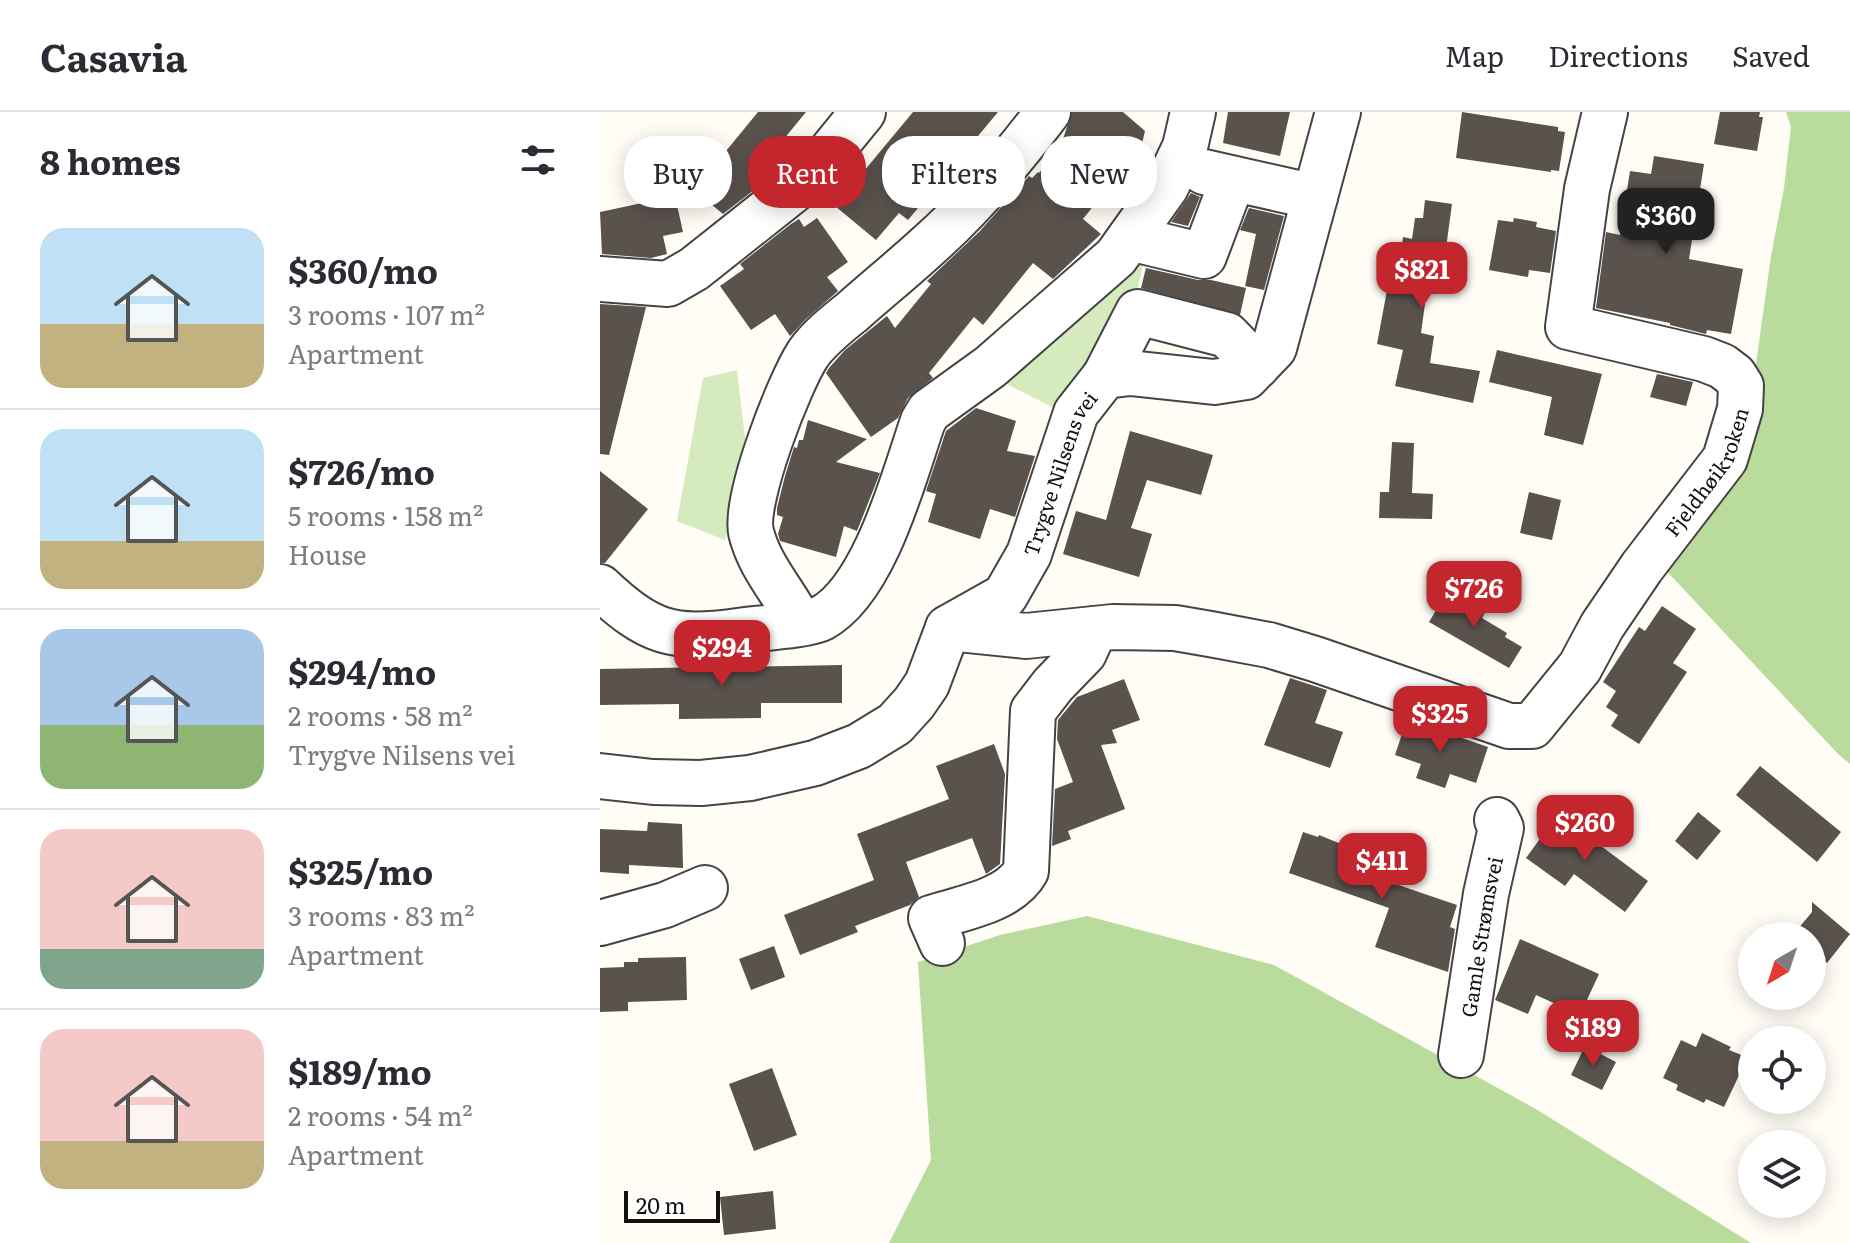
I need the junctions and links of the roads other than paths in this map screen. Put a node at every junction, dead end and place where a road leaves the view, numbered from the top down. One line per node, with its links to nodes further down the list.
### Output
1 (863, 112): 10 (street)
2 (1193, 112): 6 (street)
3 (1338, 112): 8 (street)
4 (1605, 112): 16 (street, Fjeldhøikroken)
5 (1033, 118): 14 (street)
6 (1177, 164): 7 (street); 9 (street)
7 (1233, 179): 8 (street); 9 (street)
8 (1315, 197): 11 (street)
9 (1130, 238): 14 (street)
10 (600, 279)
11 (1257, 366): 12 (street, Trygve Nilsens vei); 12 (street)
12 (1105, 376): 15 (street, Trygve Nilsens vei)
13 (600, 587): 14 (street)
14 (800, 623)
15 (948, 628): 16 (street); 17 (street)
16 (1095, 629): 21 (street)
17 (600, 776)
18 (1497, 820): 22 (street, Gamle Strømsvei)
19 (705, 888): 20 (street)
20 (600, 923)
21 (936, 930)
22 (1461, 1055)

